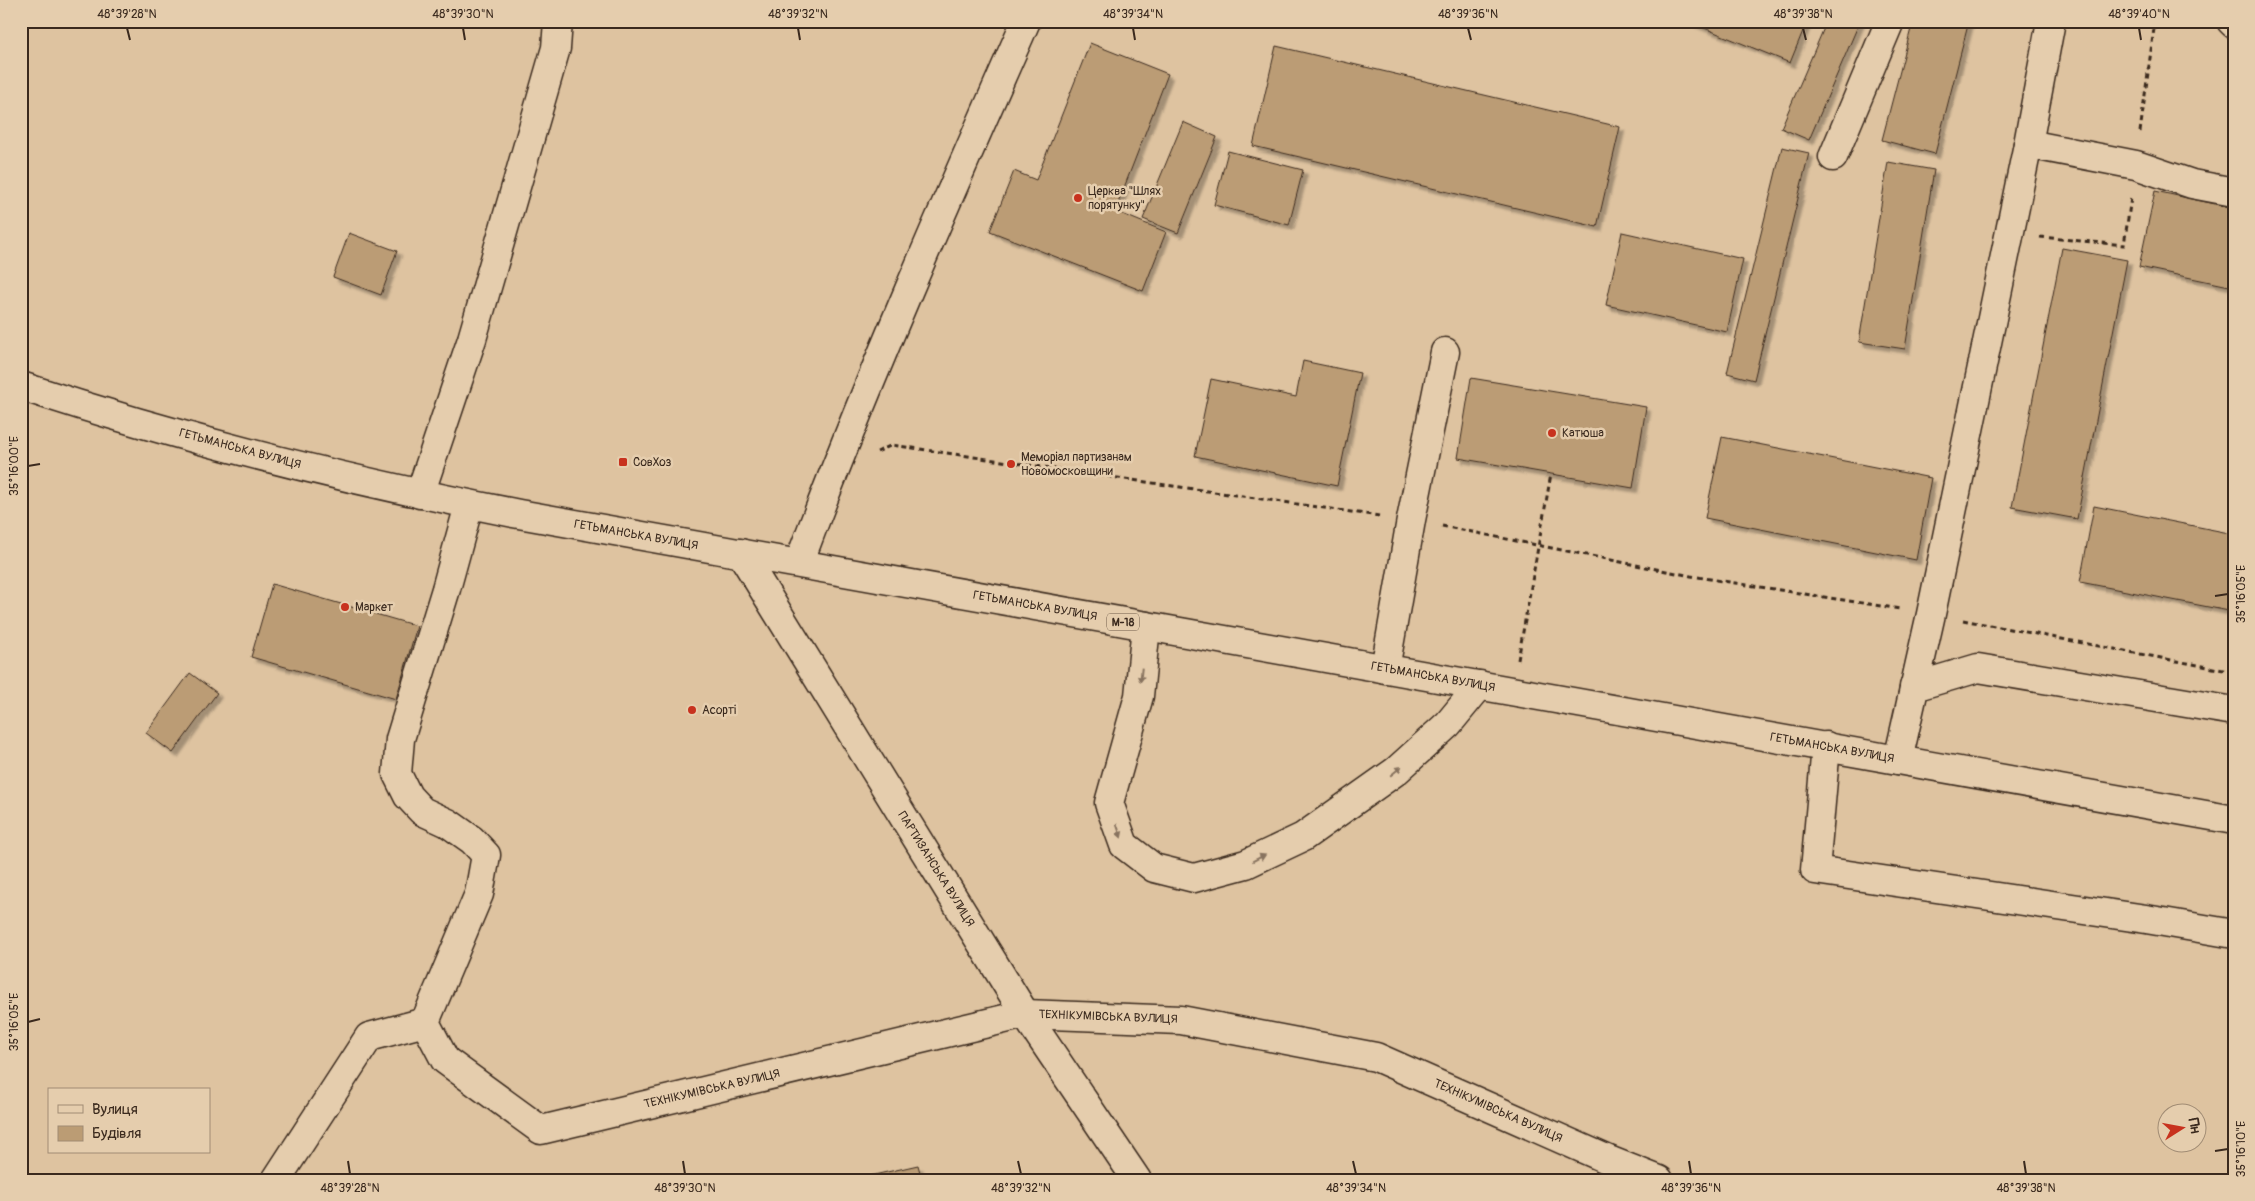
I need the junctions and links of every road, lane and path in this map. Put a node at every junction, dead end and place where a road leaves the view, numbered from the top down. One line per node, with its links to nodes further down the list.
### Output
1 (558, 21): 16 (main road)
2 (1026, 21): 19 (main road)
3 (1890, 21): 9 (main road)
4 (2051, 21): 8 (main road)
5 (2155, 21): 10 (path)
6 (2231, 21): 7 (main road)
7 (2234, 24)
8 (2028, 144): 10 (main road); 20 (main road)
9 (1833, 157)
10 (2136, 165): 11 (main road); 12 (path)
11 (2234, 192)
12 (2034, 236)
13 (1445, 352): 22 (main road)
14 (21, 386): 16 (main road, ГЕТЬМАНСЬКА ВУЛИЦЯ / М-18)
15 (1551, 474): 26 (path)
16 (420, 494): 17 (main road, ГЕТЬМАНСЬКА ВУЛИЦЯ / М-18)
17 (470, 504): 18 (main road, ГЕТЬМАНСЬКА ВУЛИЦЯ / М-18); 33 (main road)
18 (741, 553): 19 (main road, ГЕТЬМАНСЬКА ВУЛИЦЯ / М-18); 32 (main road, ПАРТИЗАНСЬКА ВУЛИЦЯ)
19 (799, 563): 21 (main road, ГЕТЬМАНСЬКА ВУЛИЦЯ / М-18)
20 (1931, 614): 23 (path); 25 (main road)
21 (1146, 626): 22 (main road, ГЕТЬМАНСЬКА ВУЛИЦЯ / М-18); 24 (main road, one-way to 24)
22 (1385, 669): 24 (main road, ГЕТЬМАНСЬКА ВУЛИЦЯ / М-18)
23 (2234, 672)
24 (1480, 685): 26 (main road, ГЕТЬМАНСЬКА ВУЛИЦЯ / М-18)
25 (1914, 686): 27 (main road); 29 (main road)
26 (1512, 691): 28 (main road, ГЕТЬМАНСЬКА ВУЛИЦЯ / М-18)
27 (2234, 711)
28 (1826, 746): 29 (main road, ГЕТЬМАНСЬКА ВУЛИЦЯ / М-18); 31 (main road)
29 (1898, 760): 30 (main road, ГЕТЬМАНСЬКА ВУЛИЦЯ / М-18)
30 (2234, 820)
31 (2234, 934)
32 (1025, 1014): 33 (main road, ТЕХНІКУМІВСЬКА ВУЛИЦЯ); 35 (main road, ПАРТИЗАНСЬКА ВУЛИЦЯ); 36 (main road, ТЕХНІКУМІВСЬКА ВУЛИЦЯ)
33 (425, 1022): 34 (main road)
34 (276, 1180)
35 (1137, 1180)
36 (1659, 1180)

